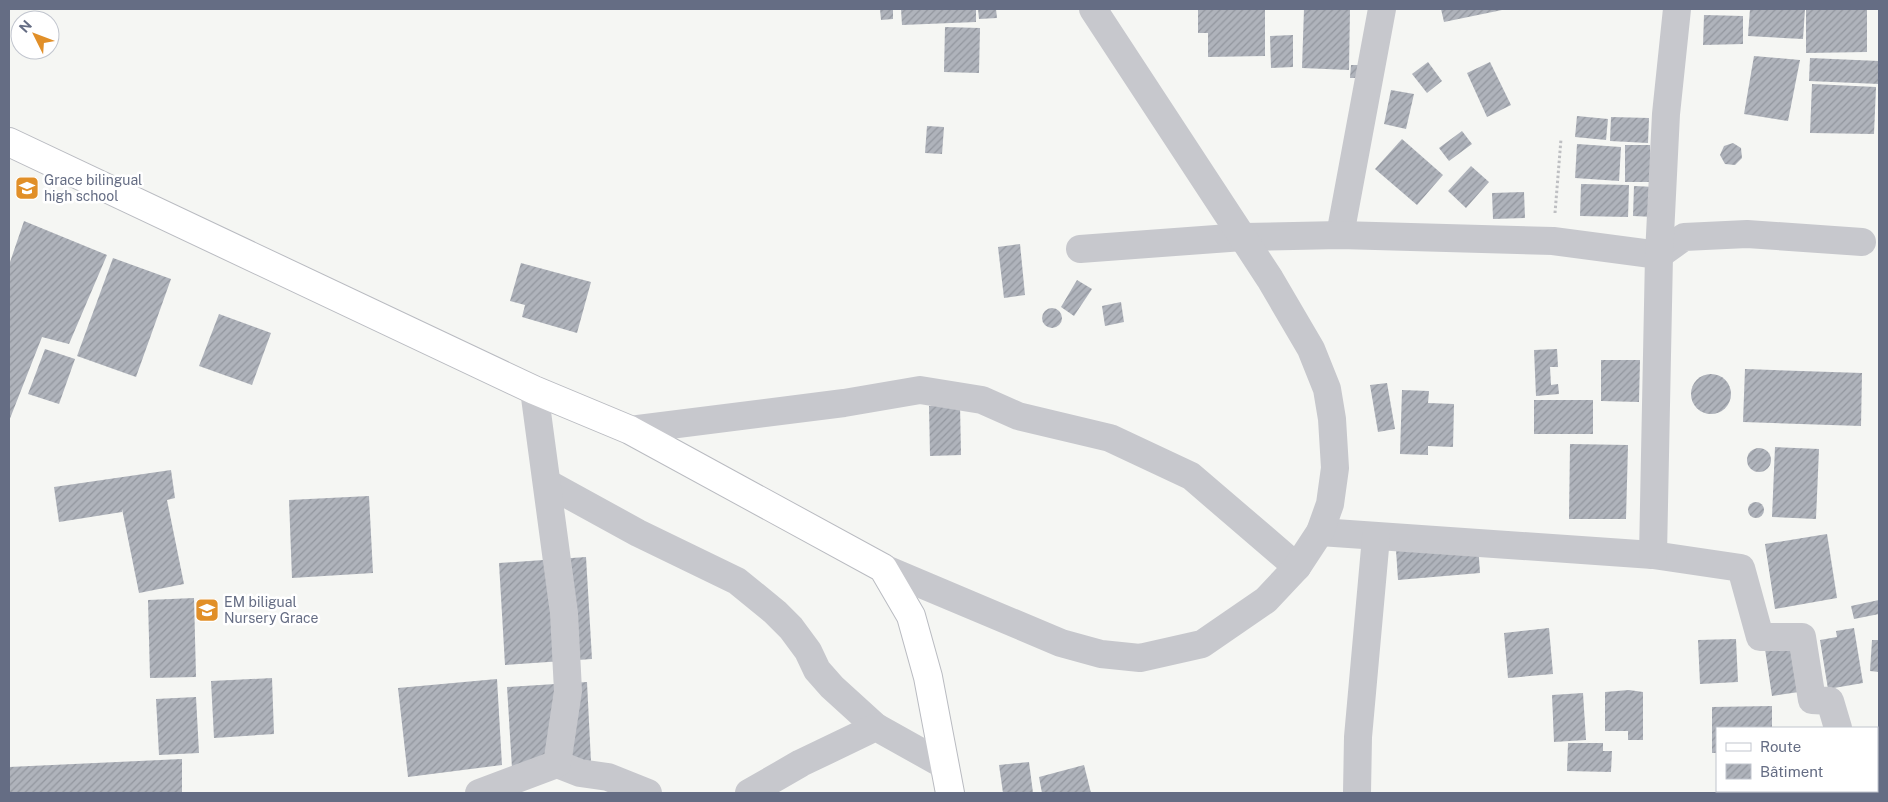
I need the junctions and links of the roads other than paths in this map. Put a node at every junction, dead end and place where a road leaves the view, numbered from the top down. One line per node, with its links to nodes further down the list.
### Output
1 (1093, 9): 6 (street)
2 (1382, 9): 5 (street)
3 (1677, 9): 9 (street)
4 (9, 142): 10 (street)
5 (1340, 235): 6 (street); 9 (street)
6 (1243, 237): 8 (street); 13 (street)
7 (1862, 242): 9 (street)
8 (1080, 249)
9 (1659, 255): 15 (street)
10 (534, 390): 11 (street); 12 (street)
11 (630, 430): 16 (street); 17 (street)
12 (547, 483): 18 (street); 20 (street)
13 (1320, 532): 14 (street); 16 (street)
14 (1376, 537): 15 (street); 26 (street)
15 (1653, 555): 19 (street)
16 (1297, 567): 17 (street)
17 (884, 568): 21 (street)
18 (876, 727): 21 (street); 24 (street)
19 (1838, 727)
20 (557, 764): 22 (street); 23 (street)
21 (944, 766): 25 (street)
22 (479, 793)
23 (648, 793)
24 (749, 793)
25 (950, 793)
26 (1357, 793)

